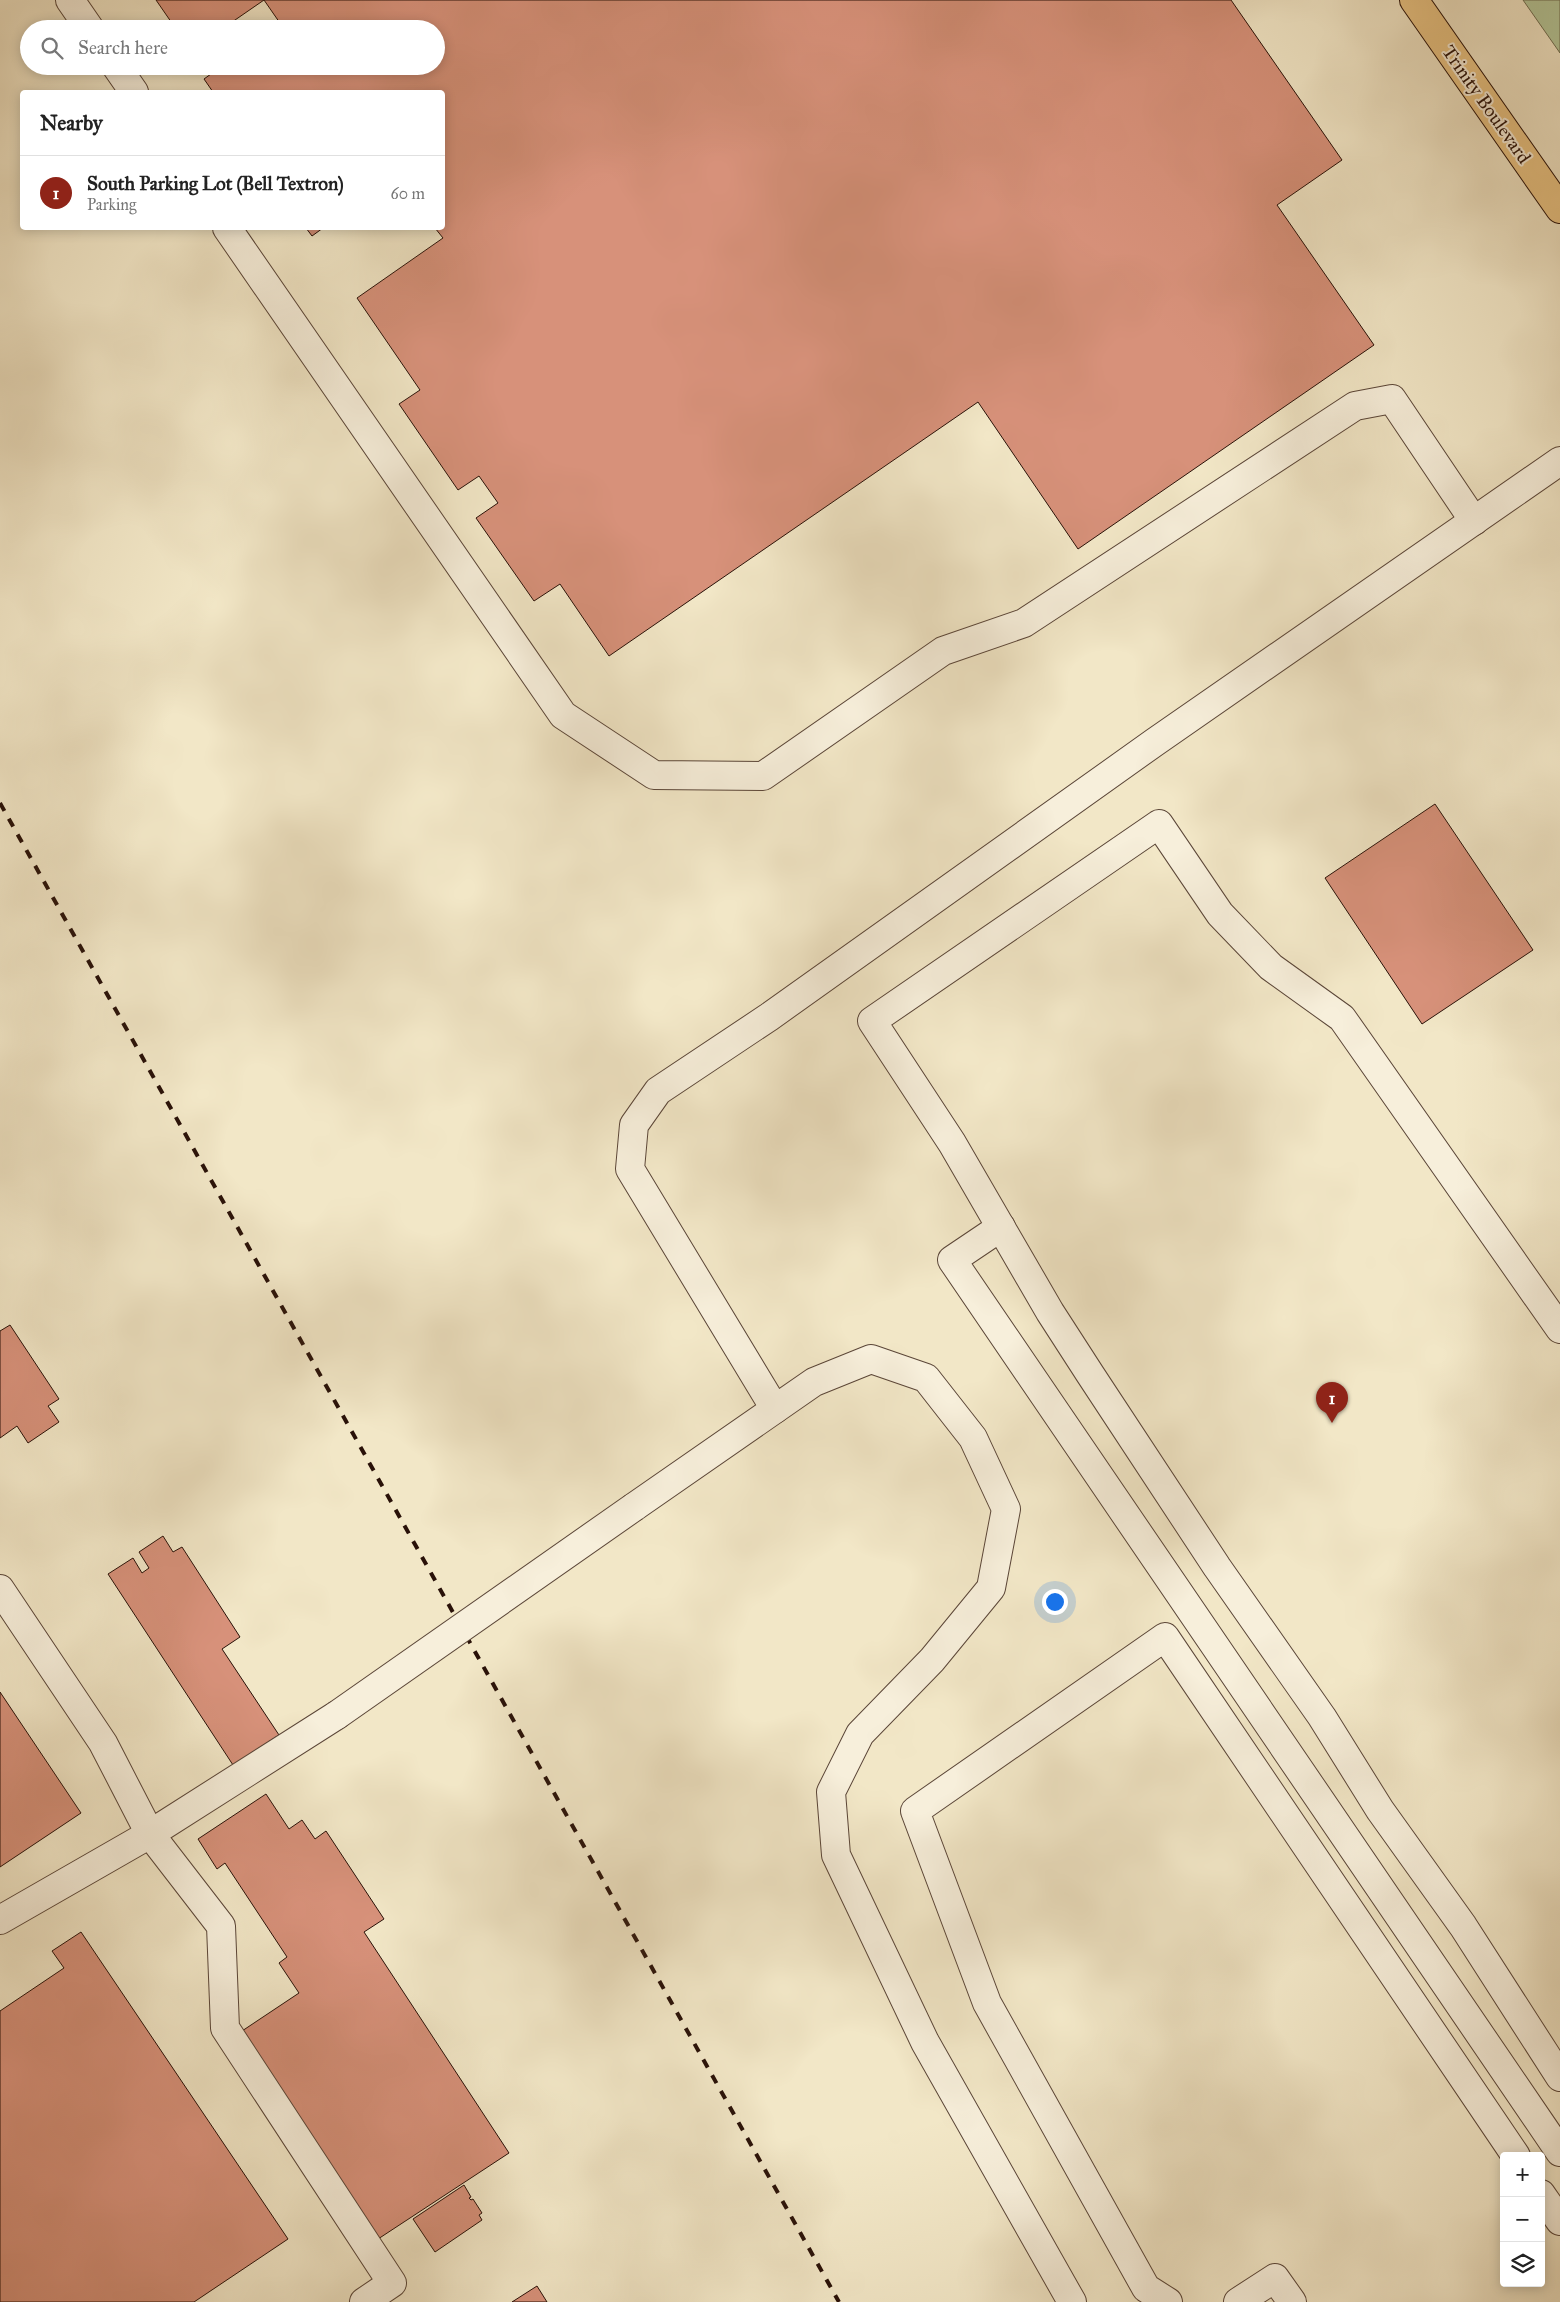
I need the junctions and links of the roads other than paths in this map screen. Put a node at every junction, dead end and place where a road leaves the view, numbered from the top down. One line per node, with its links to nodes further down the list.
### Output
1 (70, 0): 3 (lane)
2 (1414, 0): 6 (main road, Trinity Boulevard)
3 (84, 20)
4 (122, 75): 5 (lane)
5 (133, 90)
6 (1560, 209)
7 (228, 230): 9 (lane)
8 (1560, 461): 9 (lane)
9 (1474, 521): 12 (lane)
10 (1001, 1227): 11 (lane); 16 (lane); 17 (lane)
11 (1560, 1329)
12 (775, 1410): 14 (lane, bridge); 24 (lane)
13 (0, 1589): 14 (lane)
14 (150, 1834): 15 (lane); 23 (lane)
15 (0, 1920)
16 (1558, 2074): 17 (lane)
17 (1521, 2094): 18 (lane); 20 (lane)
18 (1488, 2117): 19 (lane); 25 (lane)
19 (1513, 2152)
20 (1560, 2152)
21 (1543, 2197): 22 (lane)
22 (1560, 2222)
23 (364, 2302)
24 (1072, 2302)
25 (1168, 2302)
26 (1238, 2302): 27 (lane)
27 (1292, 2302)

